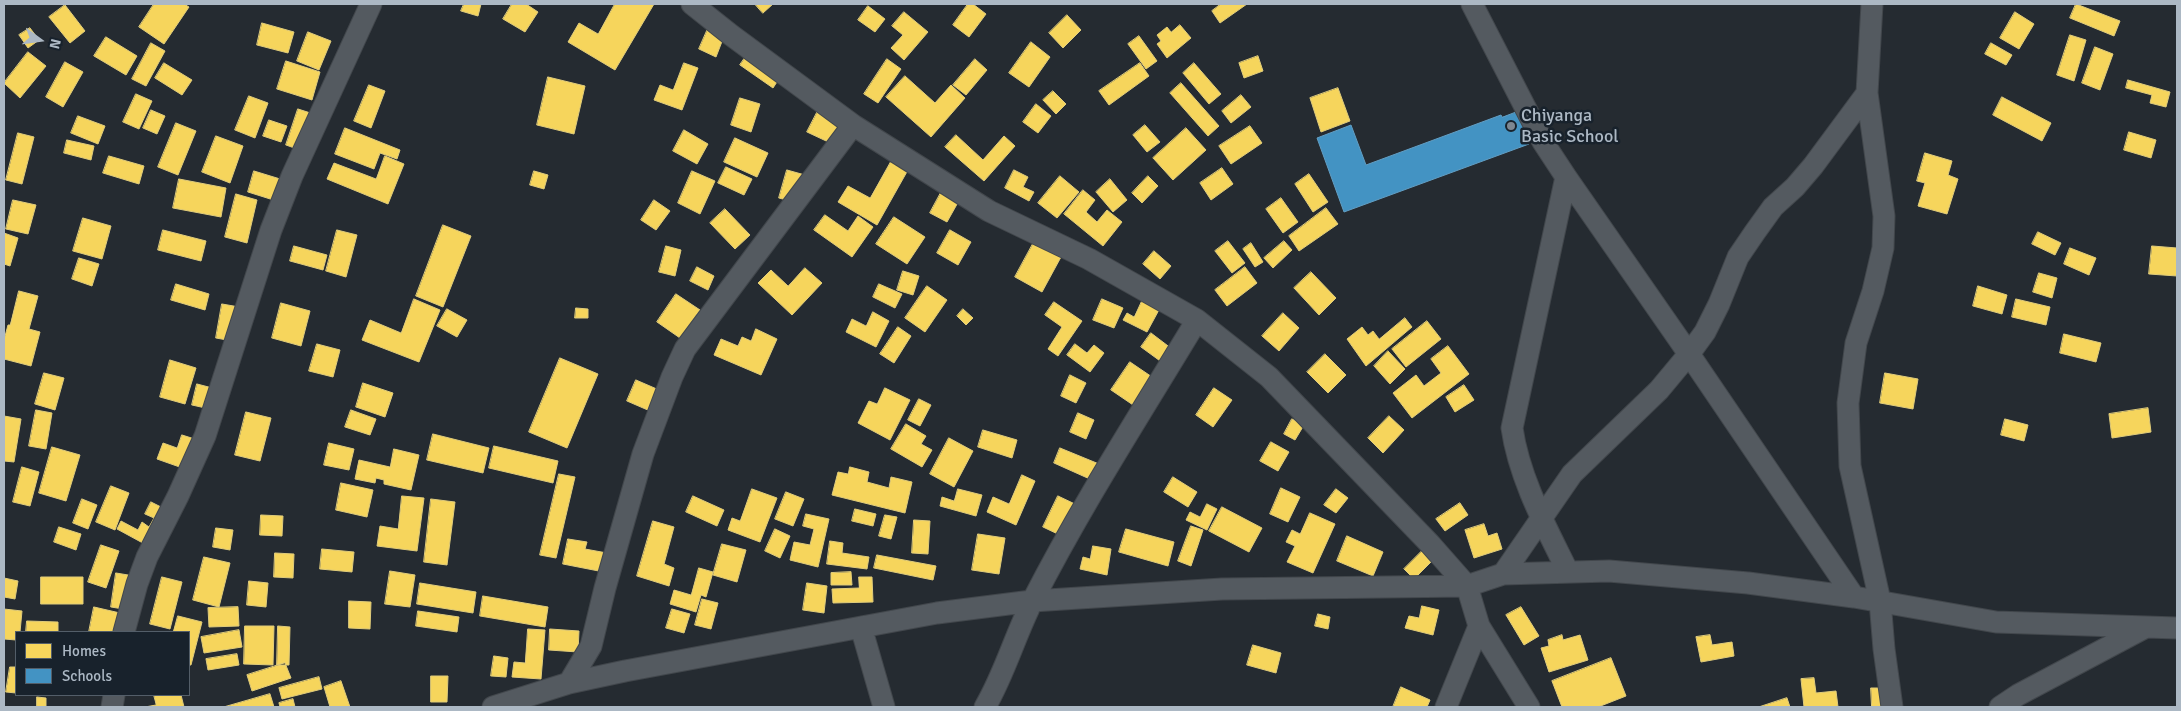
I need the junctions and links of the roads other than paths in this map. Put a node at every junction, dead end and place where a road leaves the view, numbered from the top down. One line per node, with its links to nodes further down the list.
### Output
1 (371, 4): 21 (street)
2 (692, 4): 6 (street)
3 (1472, 4): 7 (street)
4 (1872, 4): 5 (street)
5 (1867, 93): 9 (street); 16 (street)
6 (853, 125): 8 (street); 22 (street)
7 (1566, 177): 9 (street); 10 (street)
8 (1196, 320): 13 (street); 15 (street)
9 (1689, 354): 10 (street); 14 (street)
10 (1542, 519): 11 (street); 12 (street)
11 (1568, 572): 12 (street); 14 (street)
12 (1503, 574): 13 (street)
13 (1467, 586): 15 (street); 17 (street)
14 (1854, 597): 16 (street)
15 (1032, 601): 18 (street); 25 (street)
16 (1880, 601): 19 (street); 28 (street)
17 (1479, 626): 26 (street); 27 (street)
18 (861, 627): 22 (street); 24 (street)
19 (2147, 627): 20 (street); 29 (street)
20 (2177, 628)
21 (124, 631)
22 (569, 683): 23 (street)
23 (493, 707)
24 (884, 707)
25 (985, 707)
26 (1446, 707)
27 (1528, 707)
28 (1892, 707)
29 (2000, 707)

